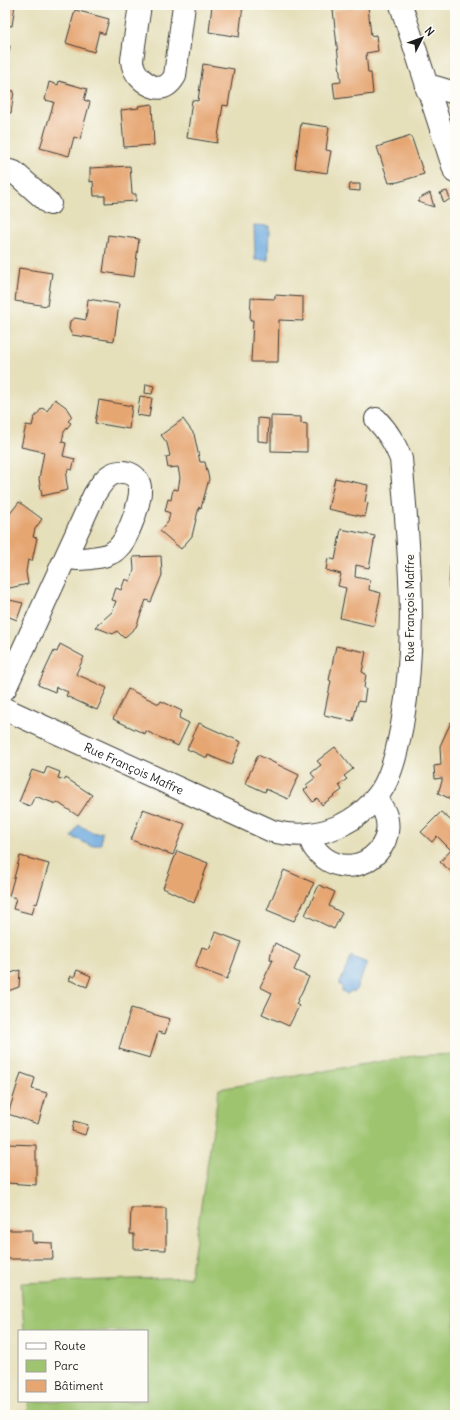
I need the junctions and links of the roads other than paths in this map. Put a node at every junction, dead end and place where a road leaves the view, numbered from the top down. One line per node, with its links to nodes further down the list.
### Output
1 (140, 5): 2 (street)
2 (184, 5)
3 (401, 5): 4 (street)
4 (427, 89): 5 (street); 7 (street)
5 (455, 93)
6 (5, 170): 8 (street)
7 (455, 172)
8 (50, 204)
9 (376, 419): 13 (street, Rue François Maffre)
10 (67, 556): 11 (street)
11 (5, 690)
12 (5, 709): 14 (street, Rue François Maffre)
13 (375, 799): 14 (street, Rue François Maffre); 14 (street)
14 (310, 834)

